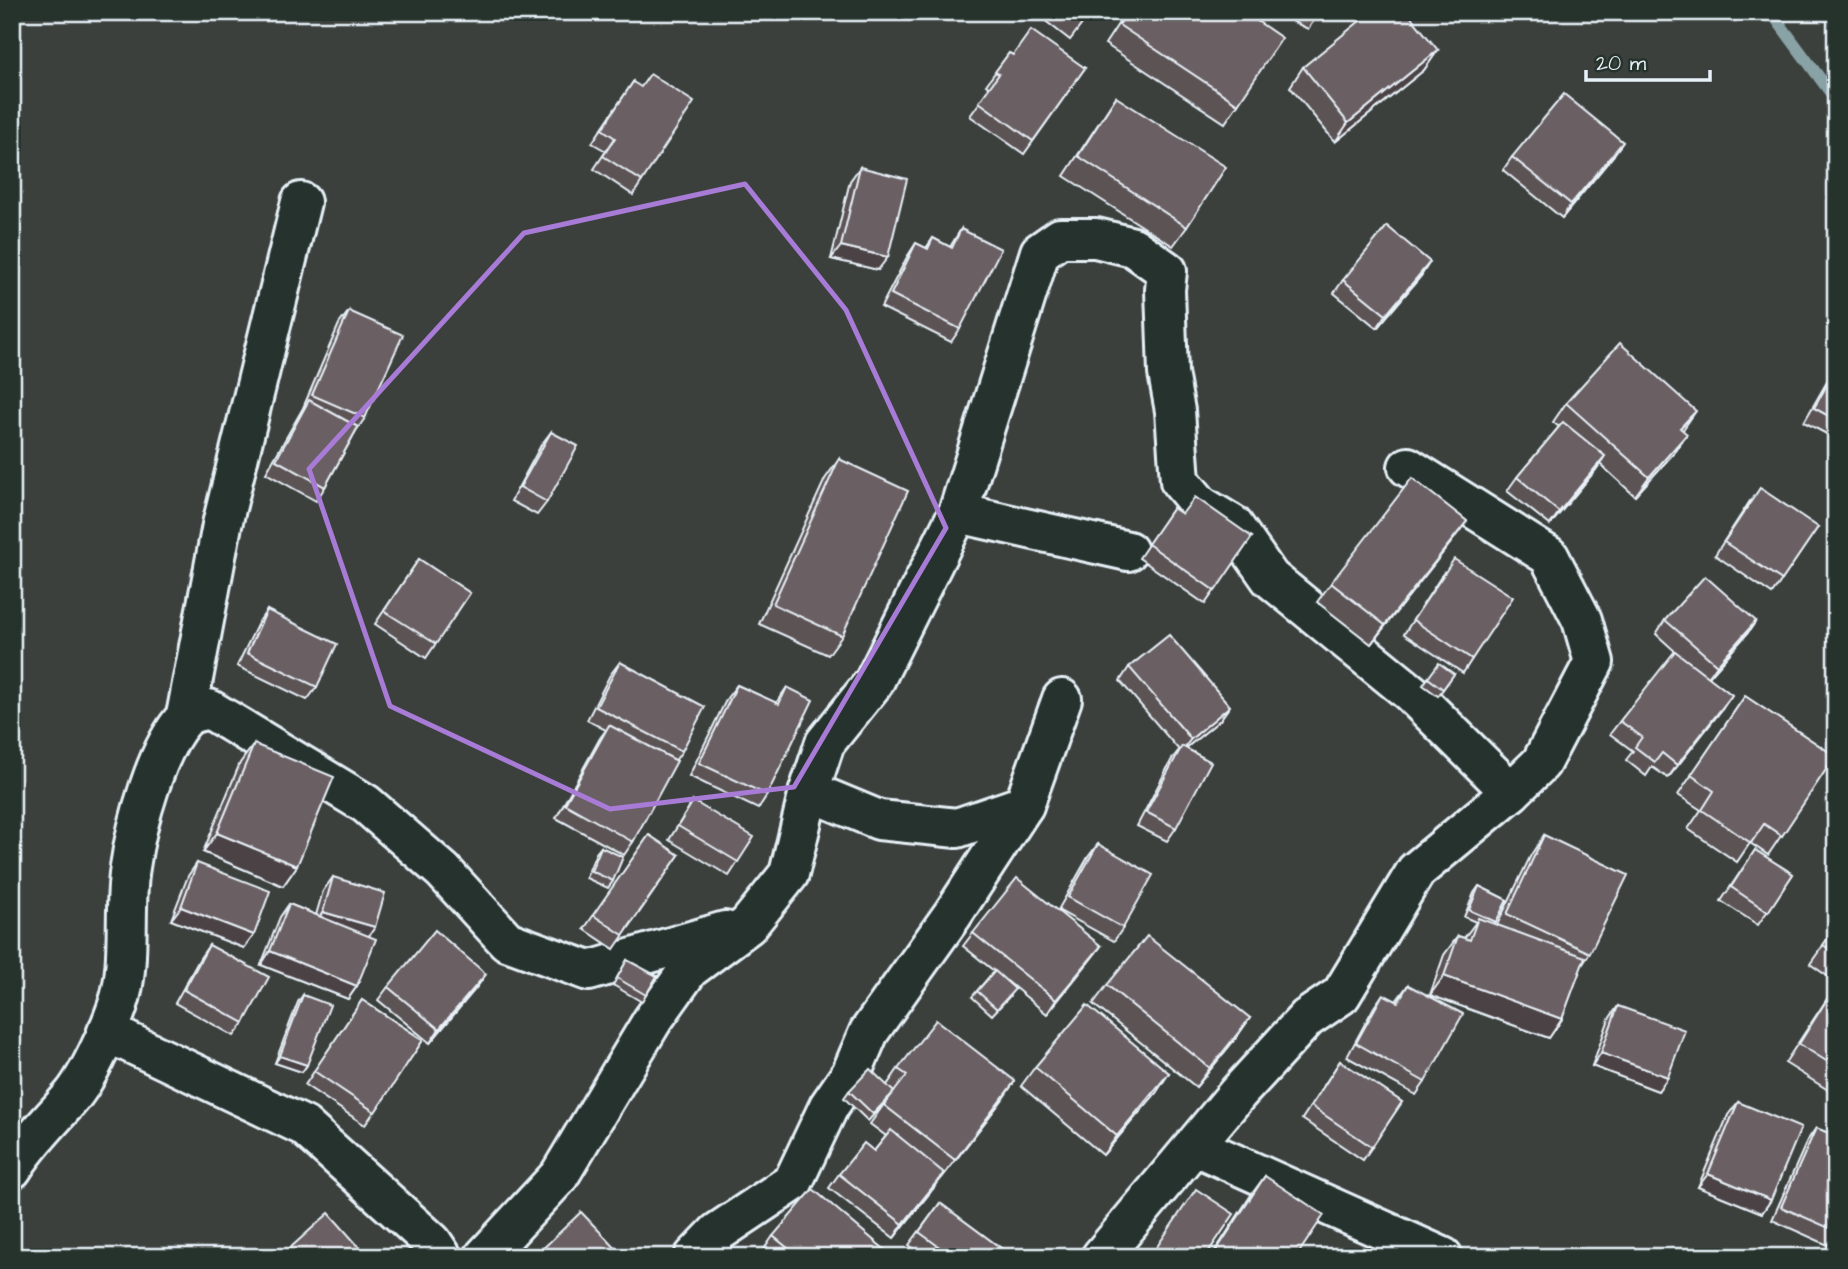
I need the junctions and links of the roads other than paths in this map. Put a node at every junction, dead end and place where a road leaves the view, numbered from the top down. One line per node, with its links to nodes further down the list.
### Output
1 (301, 202): 6 (street)
2 (1408, 467): 8 (street)
3 (958, 513): 4 (street); 7 (street); 8 (street)
4 (1128, 551)
5 (1062, 699): 9 (street)
6 (186, 716): 10 (street); 11 (street)
7 (809, 792): 9 (street); 10 (street)
8 (1511, 792): 12 (street)
9 (1024, 805): 16 (street)
10 (748, 925): 15 (street)
11 (107, 1032): 13 (street); 14 (street)
12 (1195, 1146): 17 (street); 18 (street)
13 (12, 1169)
14 (442, 1257)
15 (484, 1257)
16 (694, 1257)
17 (1101, 1257)
18 (1443, 1257)

